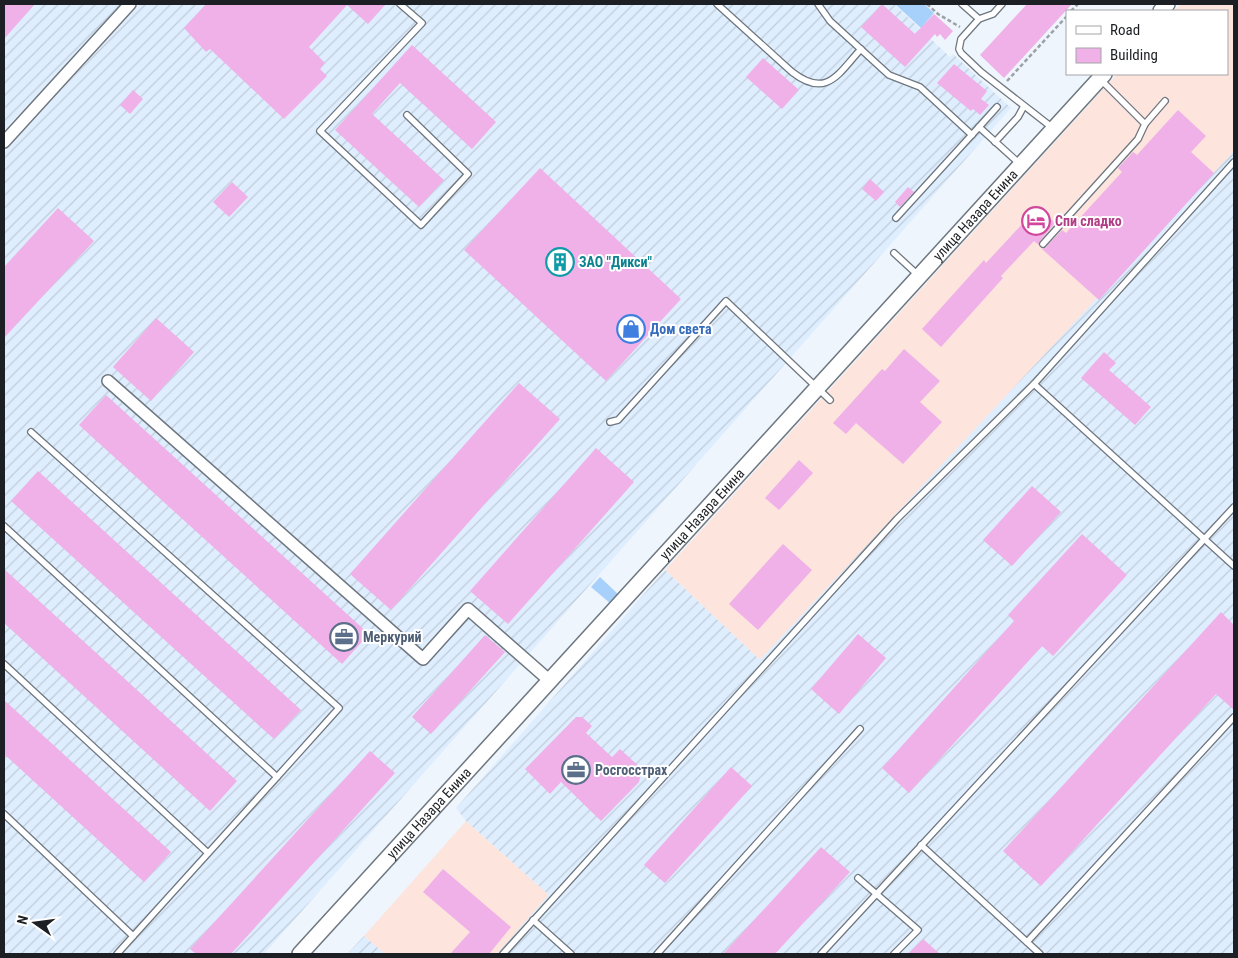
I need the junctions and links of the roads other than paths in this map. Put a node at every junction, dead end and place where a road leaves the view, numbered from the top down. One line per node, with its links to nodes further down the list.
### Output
1 (130, 4): 18 (street)
2 (400, 4): 13 (lane)
3 (717, 4): 8 (lane)
4 (818, 4): 8 (lane)
5 (962, 4): 7 (lane)
6 (1002, 4): 7 (lane)
7 (979, 19): 11 (lane)
8 (861, 49): 17 (lane)
9 (1102, 76): 14 (lane); 16 (main road, улица Назара Енина)
10 (1164, 101): 14 (lane)
11 (1024, 106): 16 (lane); 19 (lane)
12 (997, 107): 15 (lane)
13 (407, 115)
14 (1145, 124): 23 (lane)
15 (979, 127): 17 (lane); 19 (lane)
16 (1054, 129): 21 (main road, улица Назара Енина)
17 (972, 135): 22 (lane)
18 (4, 142)
19 (995, 142): 21 (lane)
20 (1234, 162): 27 (lane)
21 (1020, 165): 25 (main road, улица Назара Енина)
22 (896, 218)
23 (1043, 244)
24 (894, 253): 25 (lane)
25 (919, 276): 28 (main road, улица Назара Енина)
26 (108, 381): 37 (street)
27 (1034, 384): 34 (lane); 46 (lane)
28 (817, 388): 29 (lane); 30 (lane); 37 (main road, улица Назара Енина)
29 (830, 400)
30 (610, 422)
31 (31, 432): 40 (lane)
32 (1234, 507): 34 (lane)
33 (4, 526): 40 (lane)
34 (1205, 539): 35 (lane); 42 (lane)
35 (1234, 566)
36 (4, 664): 43 (lane)
37 (550, 681): 50 (main road, улица Назара Енина)
38 (1234, 717): 48 (lane)
39 (860, 729): 53 (lane)
40 (277, 777): 43 (lane)
41 (4, 814): 47 (lane)
42 (921, 845): 45 (lane); 48 (lane)
43 (208, 853): 47 (lane)
44 (858, 878): 45 (lane)
45 (876, 894): 54 (lane); 55 (lane)
46 (534, 920): 51 (lane); 52 (lane)
47 (133, 936): 49 (lane)
48 (1027, 942): 56 (lane)
49 (116, 954)
50 (300, 954)
51 (503, 954)
52 (571, 954)
53 (657, 954)
54 (821, 954)
55 (894, 954)
56 (1040, 954)

